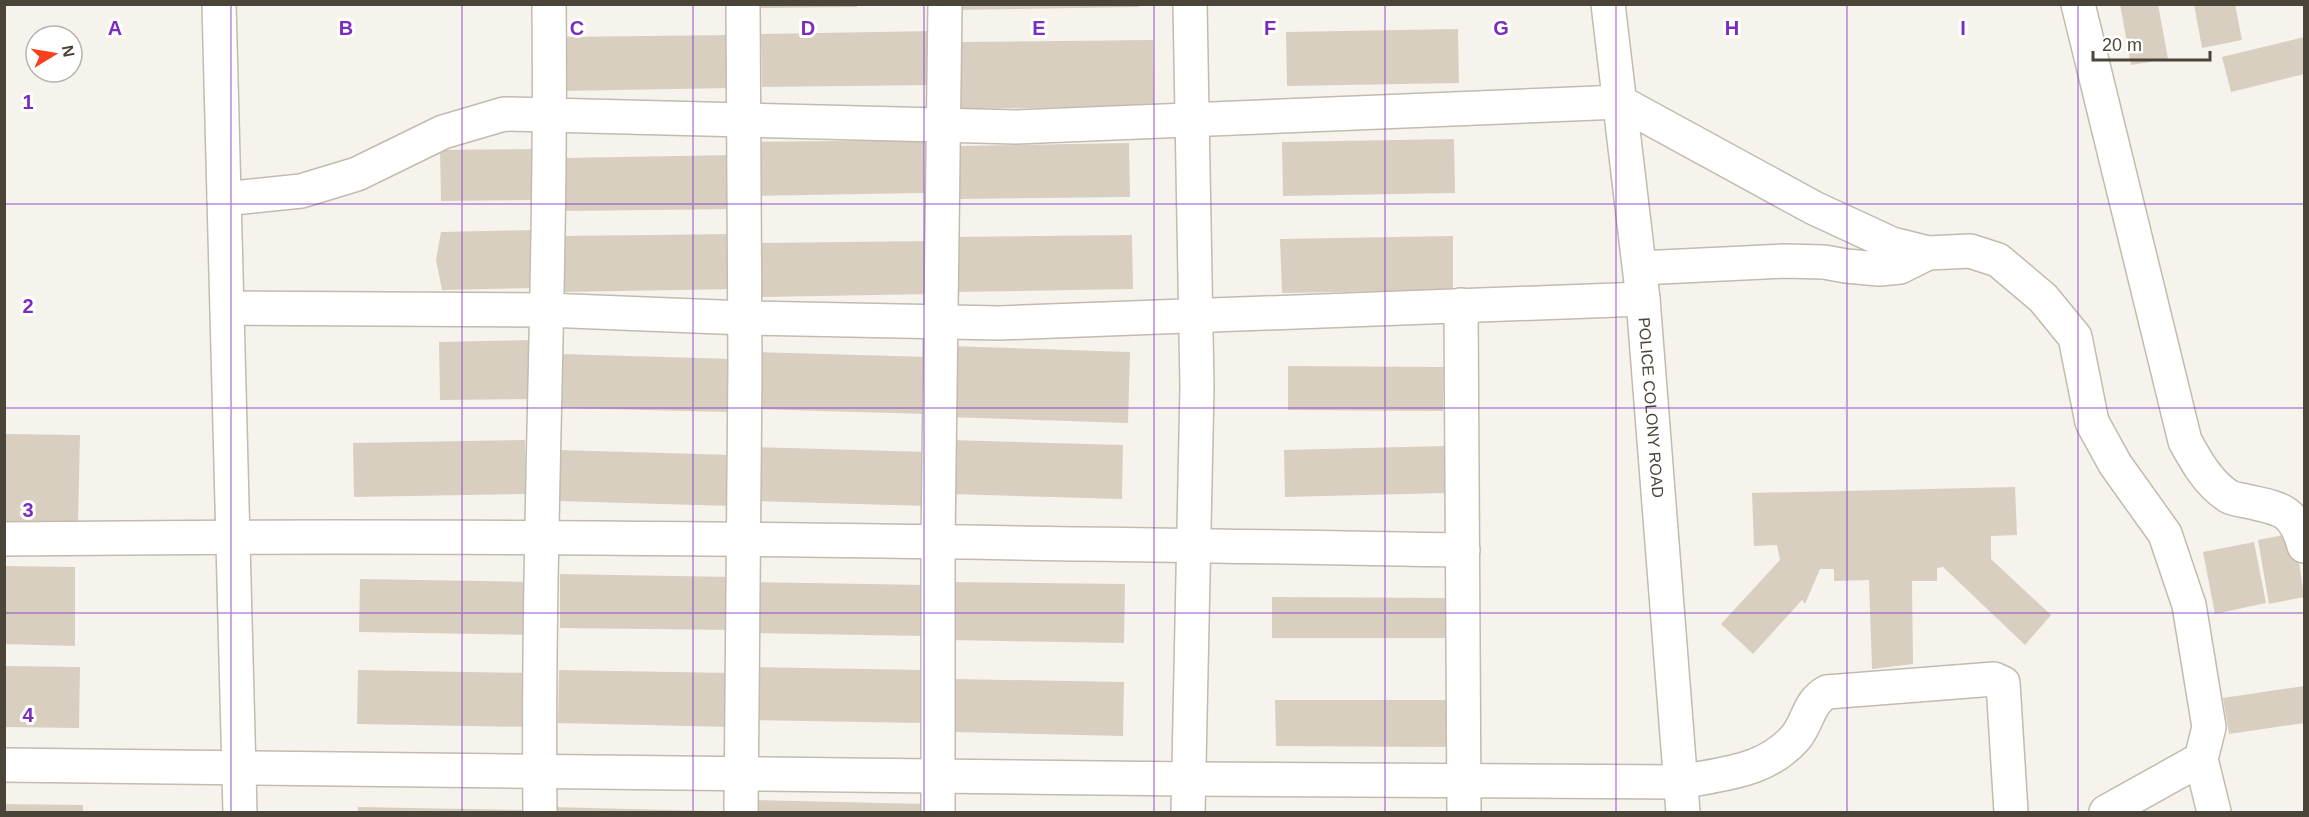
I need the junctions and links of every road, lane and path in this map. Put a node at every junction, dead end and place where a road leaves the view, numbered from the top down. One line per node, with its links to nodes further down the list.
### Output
1 (219, 4): 13 (street)
2 (549, 4): 9 (street)
3 (743, 4): 11 (street)
4 (945, 4): 12 (street)
5 (1190, 4): 10 (street)
6 (1608, 4): 8 (street, POLICE COLONY ROAD)
7 (2078, 4): 28 (street)
8 (1620, 102): 10 (street); 14 (street); 15 (street, POLICE COLONY ROAD)
9 (550, 116): 11 (street); 13 (street); 18 (street)
10 (1192, 120): 12 (street); 19 (street)
11 (743, 121): 12 (street); 20 (street)
12 (944, 125): 21 (street)
13 (224, 199): 17 (street)
14 (1928, 253): 15 (street); 30 (street)
15 (1642, 283): 16 (street); 38 (street, POLICE COLONY ROAD)
16 (1461, 306): 19 (street); 29 (street)
17 (227, 308): 18 (street); 22 (street)
18 (546, 310): 20 (street); 24 (street)
19 (1195, 316): 21 (street); 27 (street)
20 (745, 318): 21 (street); 25 (street)
21 (942, 322): 26 (street)
22 (232, 536): 23 (street); 24 (street); 32 (street)
23 (4, 539)
24 (542, 539): 25 (street); 33 (street)
25 (742, 541): 26 (street); 34 (street)
26 (938, 542): 27 (street); 35 (street)
27 (1192, 545): 29 (street); 36 (street)
28 (2304, 546)
29 (1463, 550): 37 (street)
30 (2201, 759): 46 (street); 47 (street)
31 (4, 765): 32 (street)
32 (239, 769): 33 (street); 39 (street)
33 (540, 772): 34 (street); 40 (street)
34 (741, 774): 35 (street); 41 (street)
35 (938, 777): 36 (street); 42 (street)
36 (1189, 779): 37 (street); 43 (street)
37 (1464, 781): 38 (street); 44 (street)
38 (1682, 797): 45 (street)
39 (240, 813)
40 (540, 813)
41 (741, 813)
42 (938, 813)
43 (1188, 813)
44 (1464, 813)
45 (2011, 813)
46 (2106, 813)
47 (2214, 813)

